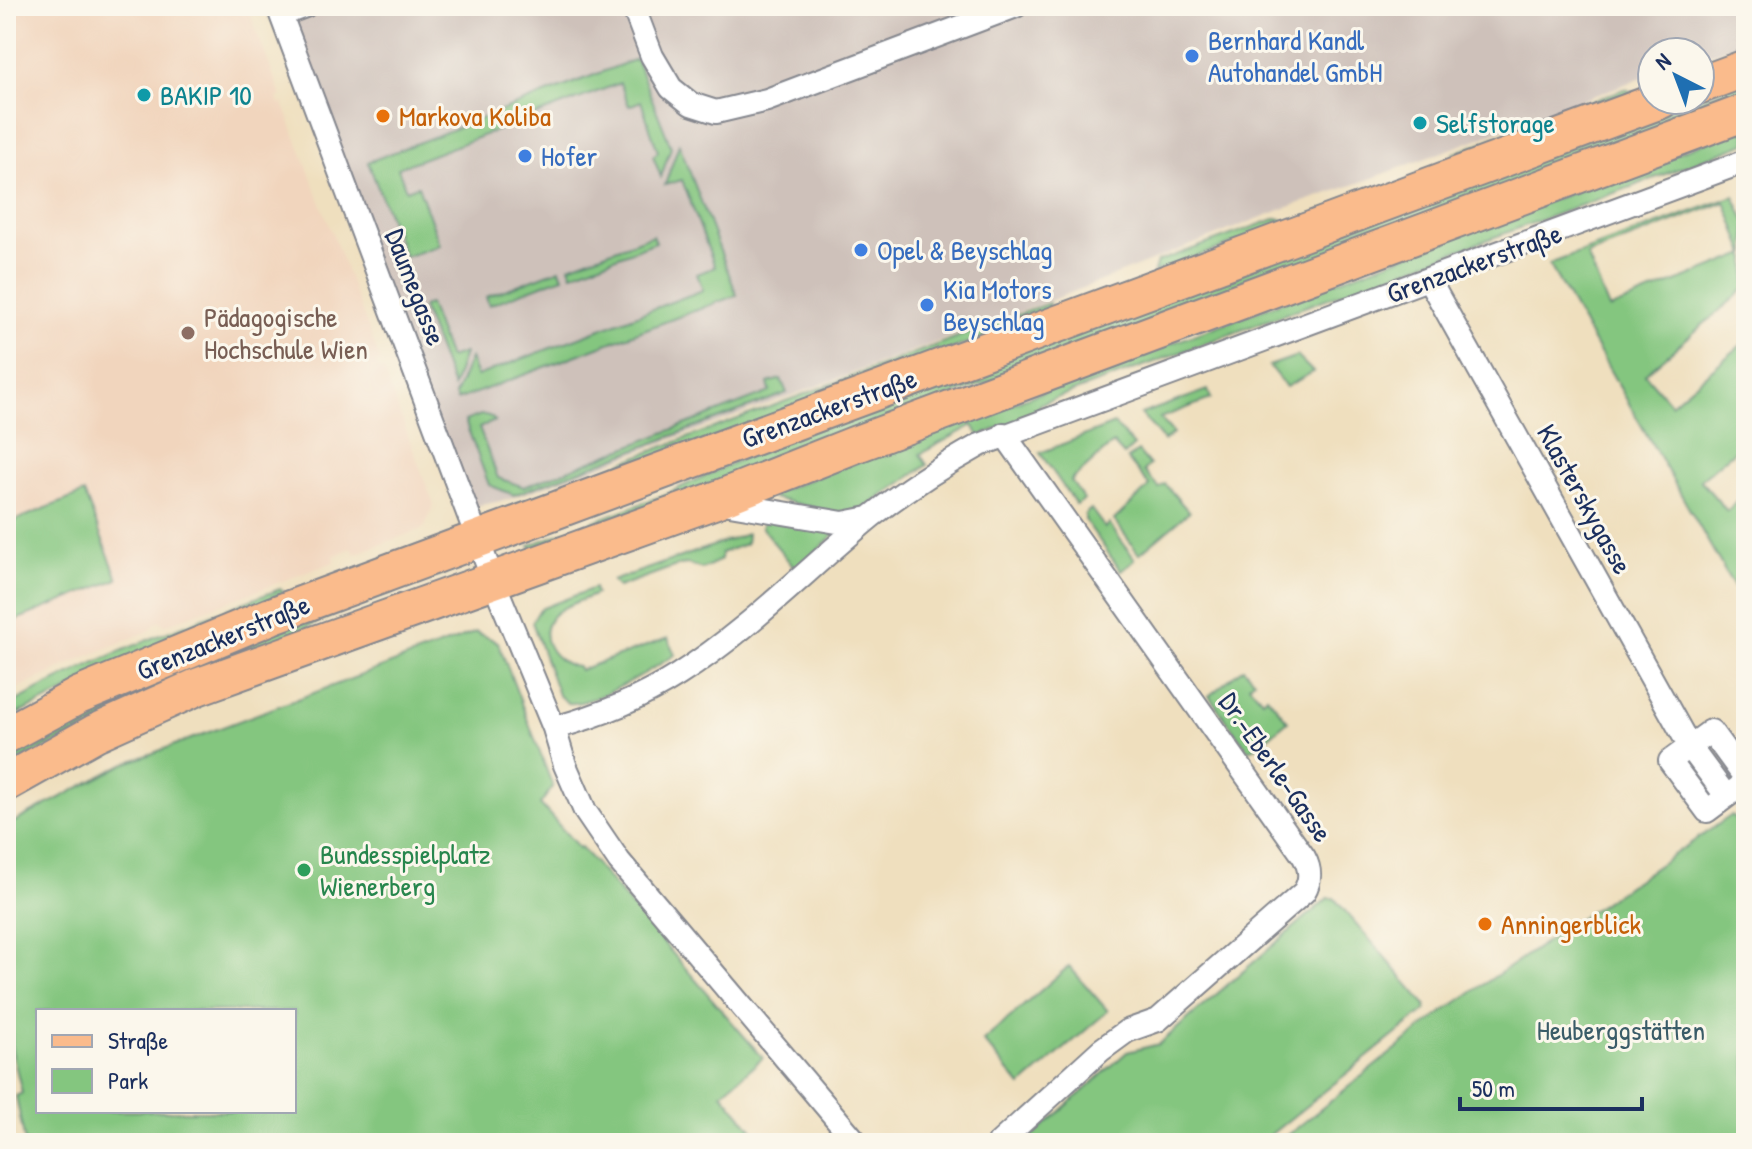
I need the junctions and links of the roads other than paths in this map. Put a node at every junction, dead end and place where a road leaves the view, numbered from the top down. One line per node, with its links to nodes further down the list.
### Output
1 (305, 6): 13 (street, Daumegasse)
2 (633, 6): 3 (street)
3 (1016, 6)
4 (1746, 68): 5 (main road)
5 (1716, 79)
6 (1636, 109): 13 (main road, Grenzackerstraße)
7 (1746, 112): 11 (main road, Grenzackerstraße)
8 (1744, 167): 9 (street, Grenzackerstraße)
9 (1429, 280): 10 (street, Grenzackerstraße); 17 (street, Klasterskygasse)
10 (1004, 434): 12 (street, Grenzackerstraße); 22 (street, Dr.-Eberle-Gasse)
11 (713, 501): 12 (street); 14 (main road, Grenzackerstraße)
12 (870, 518): 15 (street, Grenzackerstraße)
13 (478, 538): 14 (street, Daumegasse); 16 (main road, Grenzackerstraße)
14 (493, 580): 15 (street); 19 (main road, Grenzackerstraße)
15 (554, 728): 21 (street)
16 (6, 735)
17 (1690, 747): 18 (street); 18 (street); 20 (street, Klasterskygasse)
18 (1746, 781)
19 (6, 783)
20 (1721, 789)
21 (857, 1143)
22 (999, 1143)

